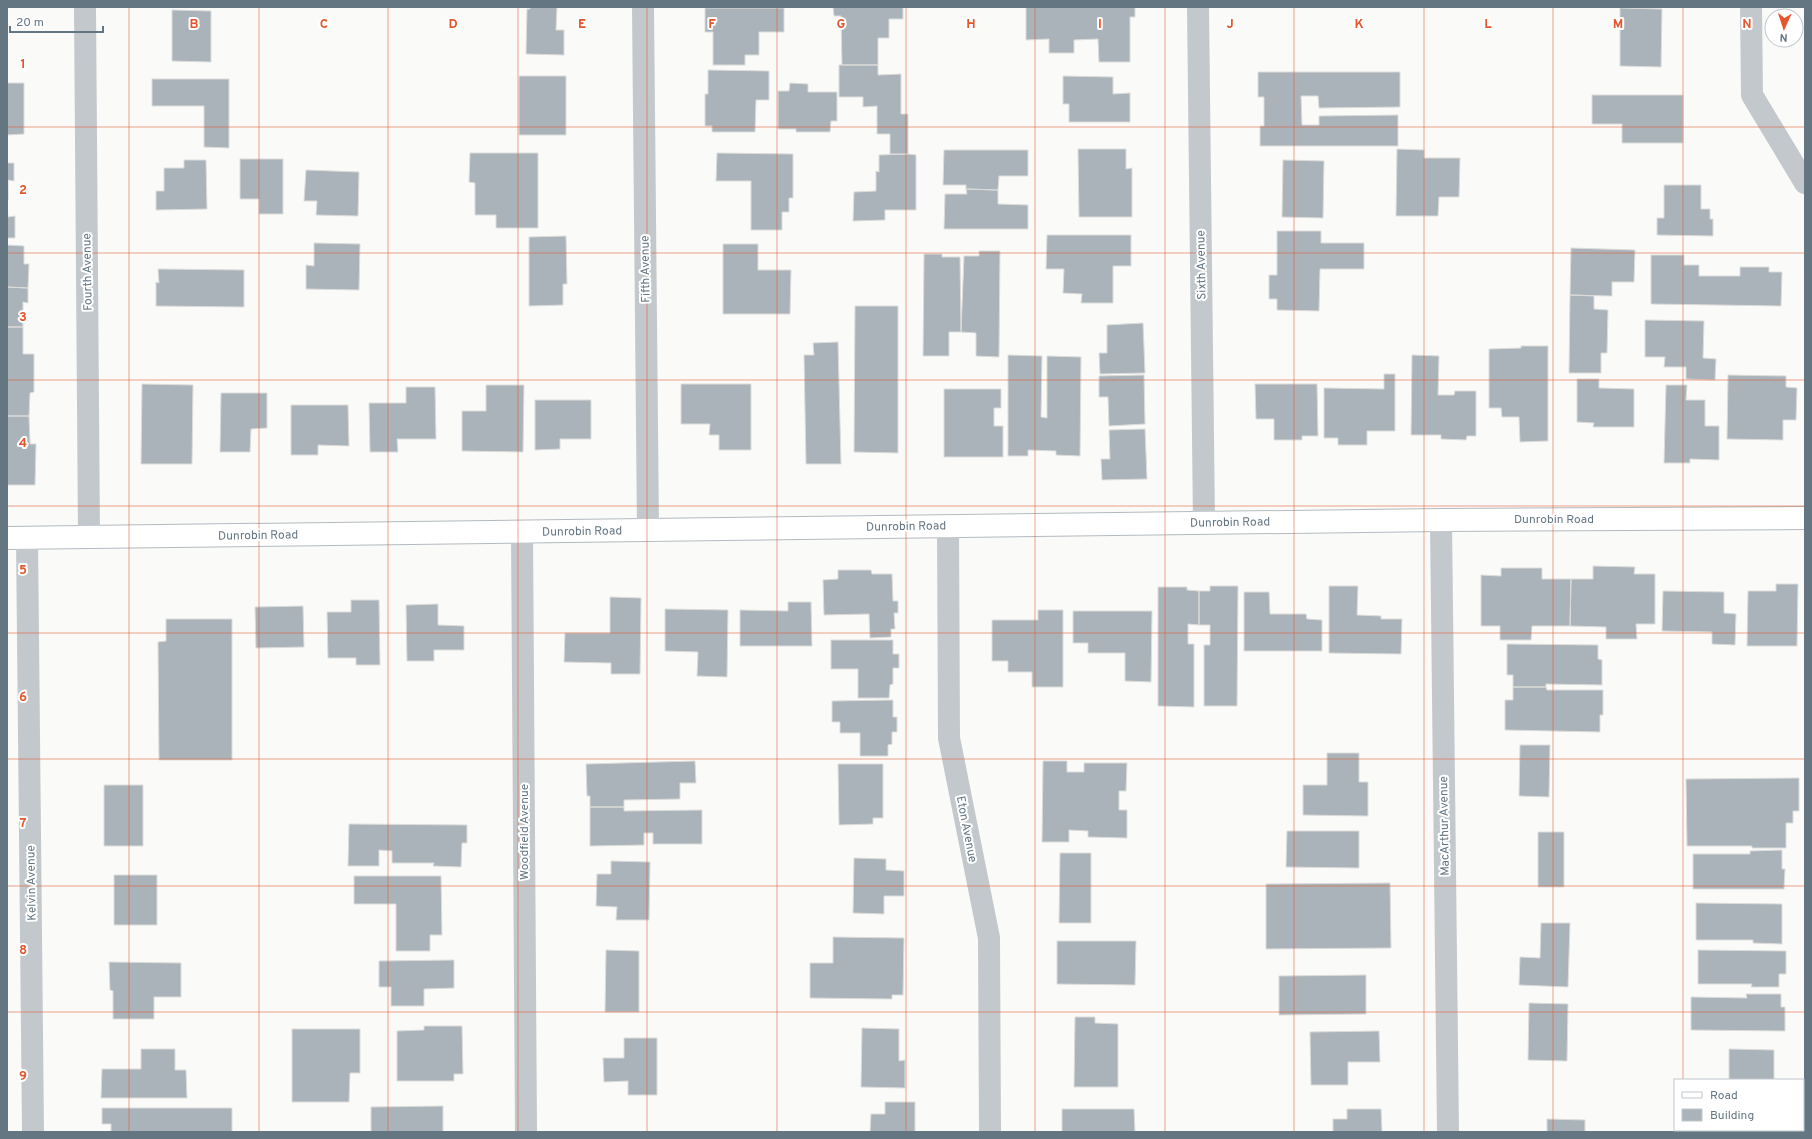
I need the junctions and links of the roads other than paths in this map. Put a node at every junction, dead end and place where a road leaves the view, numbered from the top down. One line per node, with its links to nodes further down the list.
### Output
1 (85, 7): 12 (street, Fourth Avenue)
2 (642, 7): 10 (street, Fifth Avenue)
3 (1198, 7): 8 (street, Sixth Avenue)
4 (1752, 7): 5 (street)
5 (1805, 183)
6 (1805, 518): 7 (street, Dunrobin Road)
7 (1441, 520): 8 (street, Dunrobin Road); 17 (street, MacArthur Avenue)
8 (1204, 523): 9 (street, Dunrobin Road)
9 (948, 526): 10 (street, Dunrobin Road); 16 (street, Eton Avenue)
10 (648, 530): 11 (street, Dunrobin Road)
11 (522, 532): 12 (street, Dunrobin Road); 15 (street, Woodfield Avenue)
12 (89, 537): 13 (street, Dunrobin Road)
13 (17, 538): 14 (street, Kelvin Avenue)
14 (33, 1132)
15 (526, 1132)
16 (990, 1132)
17 (1448, 1132)

